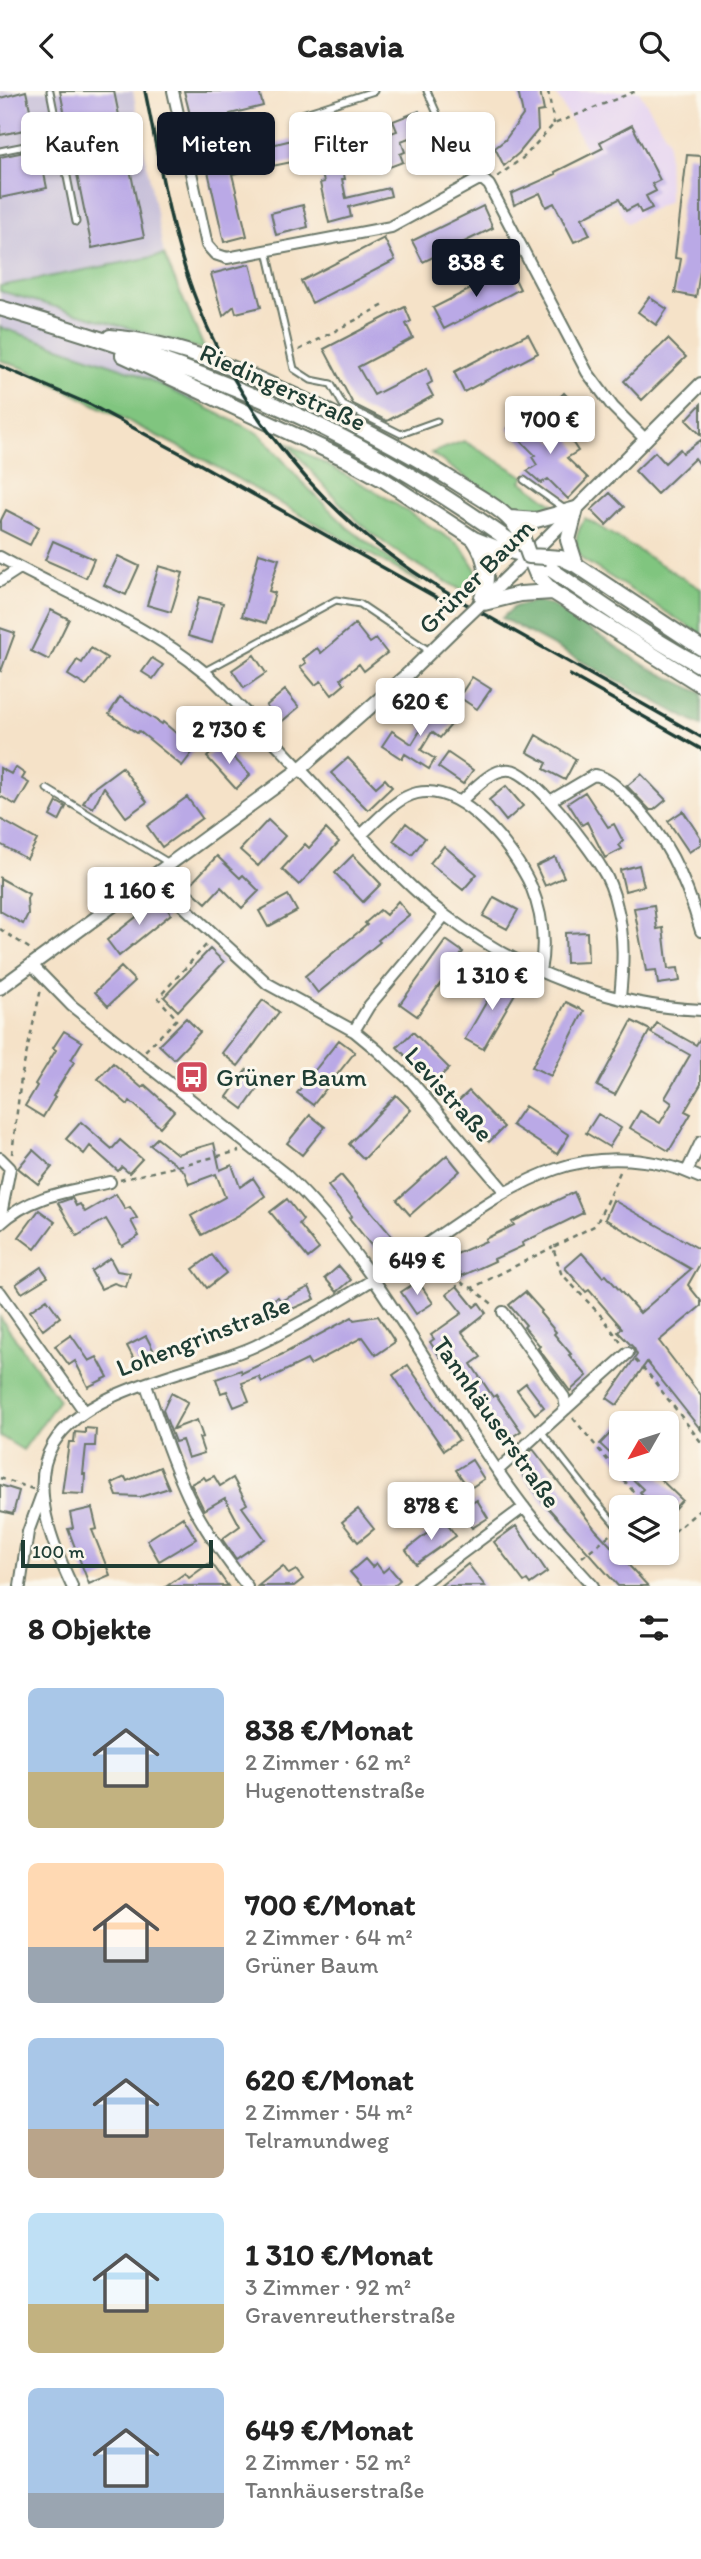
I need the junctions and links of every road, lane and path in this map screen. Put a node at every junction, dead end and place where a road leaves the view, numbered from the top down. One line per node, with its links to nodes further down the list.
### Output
1 (50, 91): 7 (lane)
2 (173, 91): 16 (street)
3 (374, 91): 8 (lane)
4 (427, 91): 13 (lane)
5 (548, 91): 9 (path)
6 (636, 91): 9 (path)
7 (54, 112)
8 (306, 112)
9 (554, 124): 14 (path)
10 (21, 147): 11 (lane)
11 (0, 151)
12 (67, 175): 15 (lane)
13 (481, 178): 14 (street); 16 (street)
14 (499, 205): 23 (street)
15 (76, 222)
16 (267, 251): 20 (lane)
17 (386, 304): 20 (path)
18 (0, 308): 19 (main road, Riedingerstraße)
19 (88, 336): 26 (main road); 27 (main road); 28 (main road, Riedingerstraße)
20 (290, 354): 22 (lane)
21 (701, 384): 23 (street, Grüner Baum)
22 (437, 421)
23 (646, 440): 25 (street, Grüner Baum)
24 (524, 480): 25 (lane)
25 (573, 510): 26 (main road); 28 (street, Grüner Baum); 30 (main road)
26 (510, 518): 28 (main road, bridge)
27 (474, 539): 28 (main road); 34 (main road)
28 (532, 555): 30 (main road); 33 (main road); 34 (street, Grüner Baum); 37 (main road, Riedingerstraße)
29 (0, 557): 31 (street)
30 (576, 565): 35 (main road)
31 (20, 568): 32 (street); 38 (street)
32 (0, 581)
33 (553, 592): 34 (main road); 39 (main road)
34 (480, 604): 36 (street, Grüner Baum, bridge)
35 (701, 648)
36 (431, 652): 38 (lane); 40 (street, Grüner Baum)
37 (701, 666)
38 (204, 671): 40 (street)
39 (701, 685)
40 (301, 768): 44 (street); 45 (street, Grüner Baum)
41 (47, 789): 45 (lane)
42 (461, 801): 43 (street); 44 (street); 52 (street)
43 (550, 801): 49 (street); 55 (street)
44 (361, 835): 47 (street)
45 (172, 864): 46 (street, Grüner Baum)
46 (153, 878): 50 (street, Levistraße); 51 (street, Grüner Baum)
47 (445, 915): 52 (street); 57 (street)
48 (0, 929): 51 (path)
49 (701, 930)
50 (215, 935): 57 (street, Levistraße); 58 (path)
51 (37, 963): 53 (street, Tannhäuserstraße); 54 (street, Grüner Baum)
52 (540, 971): 55 (street)
53 (43, 979): 58 (street, Tannhäuserstraße); 63 (path)
54 (0, 988)
55 (621, 998): 56 (street)
56 (701, 1010)
57 (354, 1031): 67 (street, Levistraße)
58 (137, 1058): 60 (street, Tannhäuserstraße)
59 (701, 1142): 64 (street)
60 (251, 1147): 66 (path); 71 (street, Tannhäuserstraße)
61 (0, 1158): 63 (street)
62 (626, 1159): 64 (street, Lohengrinstraße); 67 (street, Lohengrinstraße); 70 (path)
63 (10, 1168): 68 (street)
64 (687, 1171): 65 (street, Lohengrinstraße)
65 (701, 1178)
66 (110, 1182): 68 (street)
67 (505, 1192): 69 (street, Lohengrinstraße)
68 (0, 1222)
69 (433, 1240): 71 (street, Lohengrinstraße); 72 (path)
70 (553, 1247): 72 (path); 75 (path)
71 (373, 1280): 76 (street, Lohengrinstraße); 81 (street, Tannhäuserstraße)
72 (472, 1288): 74 (path)
73 (0, 1292): 78 (street)
74 (503, 1312): 77 (street)
75 (628, 1353): 77 (street); 80 (path)
76 (146, 1385): 78 (street, Lohengrinstraße); 94 (street)
77 (566, 1409): 79 (street); 85 (path)
78 (85, 1412): 84 (street, Lohengrinstraße)
79 (541, 1431): 81 (street); 88 (lane)
80 (701, 1442)
81 (498, 1470): 86 (street, Tannhäuserstraße)
82 (0, 1478): 83 (path)
83 (23, 1485)
84 (42, 1494): 92 (street); 93 (street)
85 (636, 1495)
86 (524, 1507): 91 (street, Tannhäuserstraße); 95 (street)
87 (701, 1509): 89 (path)
88 (609, 1517)
89 (679, 1527)
90 (609, 1535): 91 (path)
91 (574, 1564): 96 (street, Tannhäuserstraße)
92 (20, 1586)
93 (72, 1586)
94 (247, 1586)
95 (418, 1586)
96 (593, 1586)

